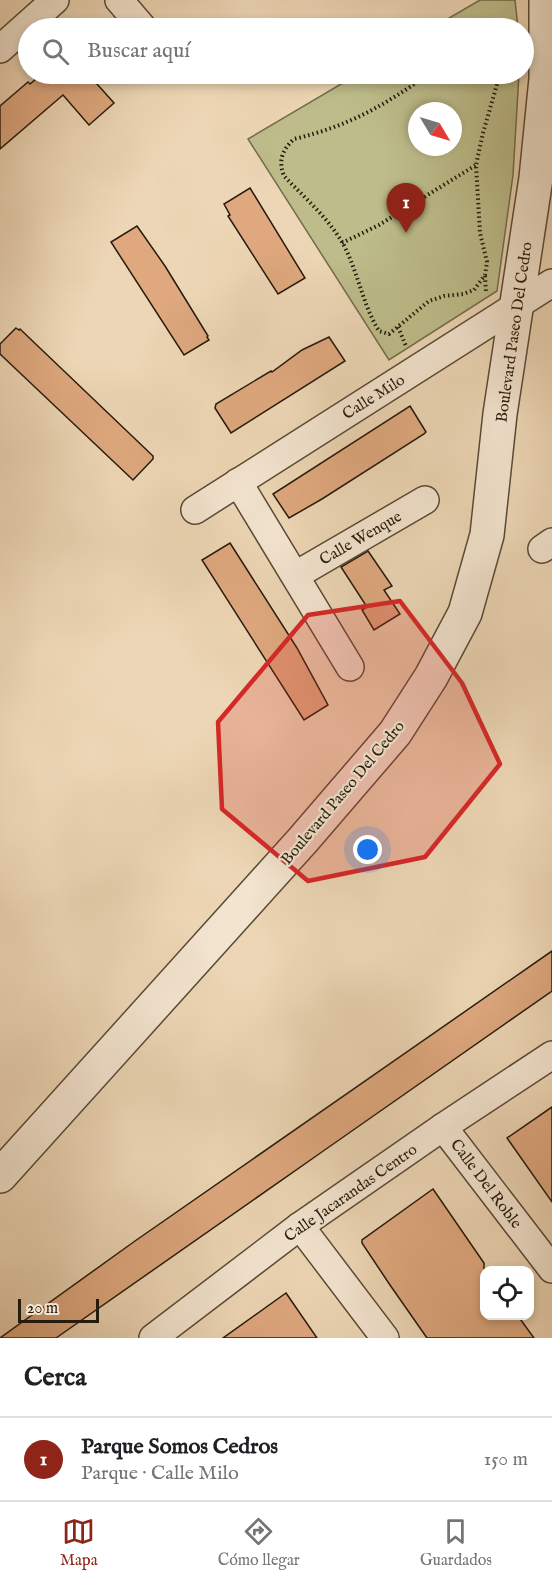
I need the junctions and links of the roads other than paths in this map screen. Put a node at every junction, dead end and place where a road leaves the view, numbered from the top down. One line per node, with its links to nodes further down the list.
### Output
1 (55, 0): 4 (street)
2 (119, 0): 5 (street)
3 (546, 0): 9 (street, Boulevard Paseo Del Cedro)
4 (35, 18)
5 (134, 18)
6 (18, 33): 7 (street)
7 (0, 49)
8 (552, 284): 9 (street, Calle Milo)
9 (518, 305): 10 (street, Calle Milo); 17 (street, Boulevard Paseo Del Cedro)
10 (238, 482): 12 (street, Calle Milo); 13 (street)
11 (425, 500): 13 (street, Calle Wenque)
12 (195, 510)
13 (296, 575): 14 (street)
14 (350, 667)
15 (552, 1055): 16 (street, Calle Jacarandas Centro)
16 (443, 1126): 18 (street, Calle Jacarandas Centro); 19 (street, Calle Del Roble)
17 (0, 1176)
18 (300, 1226): 20 (street, Calle Jacarandas Centro); 21 (street)
19 (552, 1269)
20 (161, 1336)
21 (385, 1338)

